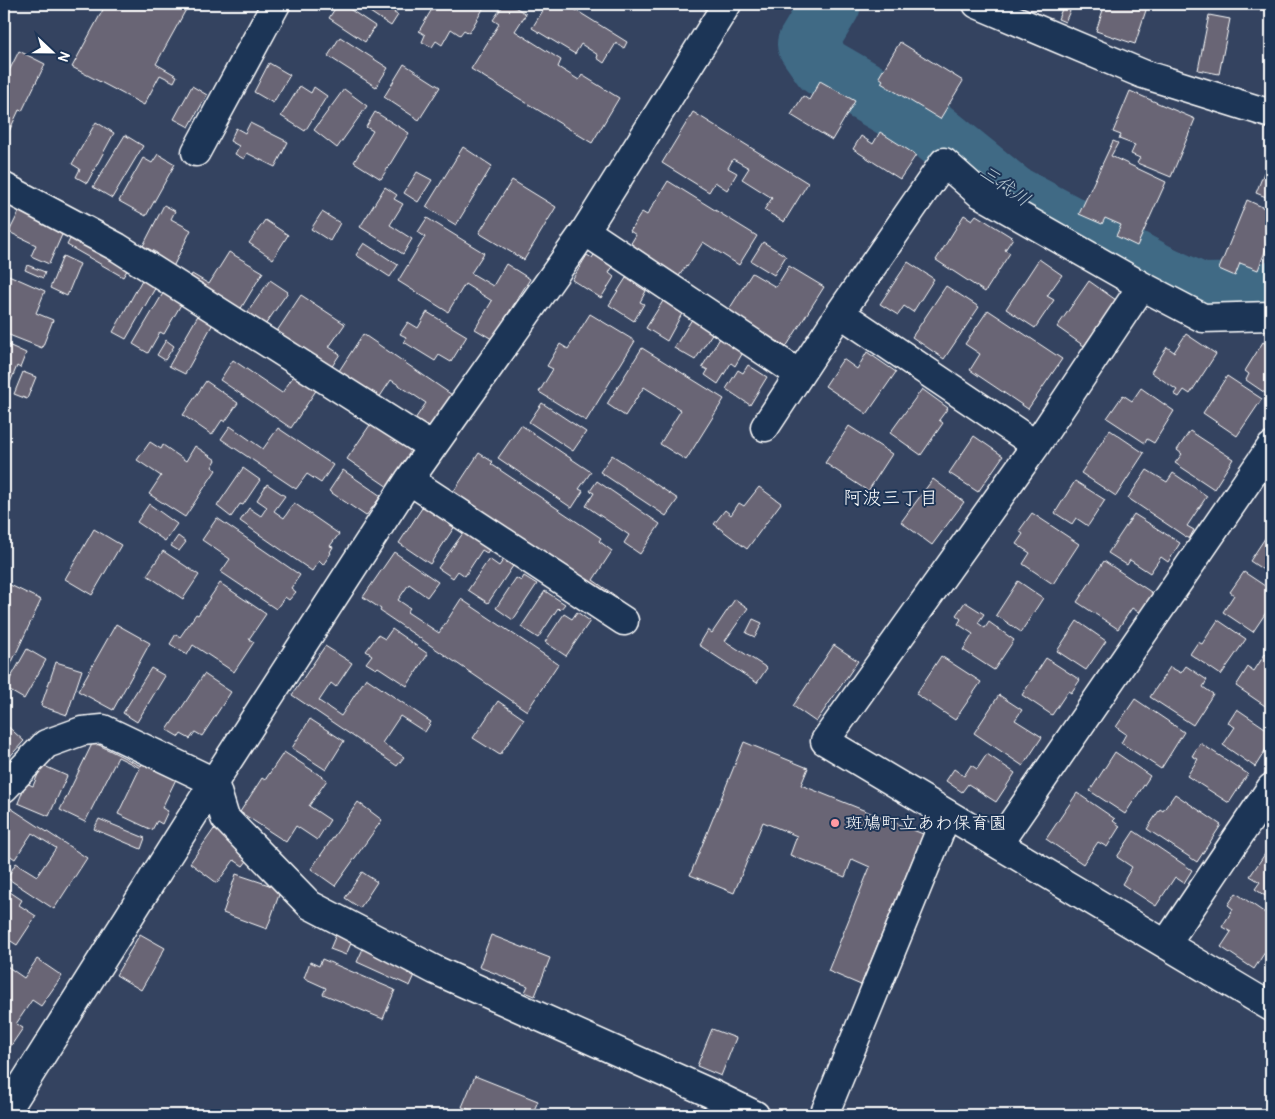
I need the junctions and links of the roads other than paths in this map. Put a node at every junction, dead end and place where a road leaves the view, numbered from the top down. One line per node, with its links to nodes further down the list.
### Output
1 (276, 4): 5 (street)
2 (727, 4): 7 (street)
3 (977, 4): 4 (street)
4 (1271, 114)
5 (196, 152)
6 (4, 186): 14 (street)
7 (585, 231): 11 (street); 14 (street)
8 (1142, 286): 9 (street); 10 (street); 13 (street)
9 (840, 313): 11 (street); 13 (street)
10 (1271, 316)
11 (799, 374): 12 (street)
12 (765, 427)
13 (1036, 445): 21 (street)
14 (432, 447): 16 (street)
15 (1271, 447): 22 (street)
16 (409, 480): 17 (street); 18 (street)
17 (624, 621)
18 (214, 782): 19 (street); 25 (street); 26 (street)
19 (4, 788)
20 (1271, 788): 23 (street)
21 (947, 814): 22 (street); 27 (street)
22 (998, 844): 23 (street)
23 (1166, 944): 24 (street)
24 (1271, 1007)
25 (4, 1115)
26 (755, 1115)
27 (824, 1115)

